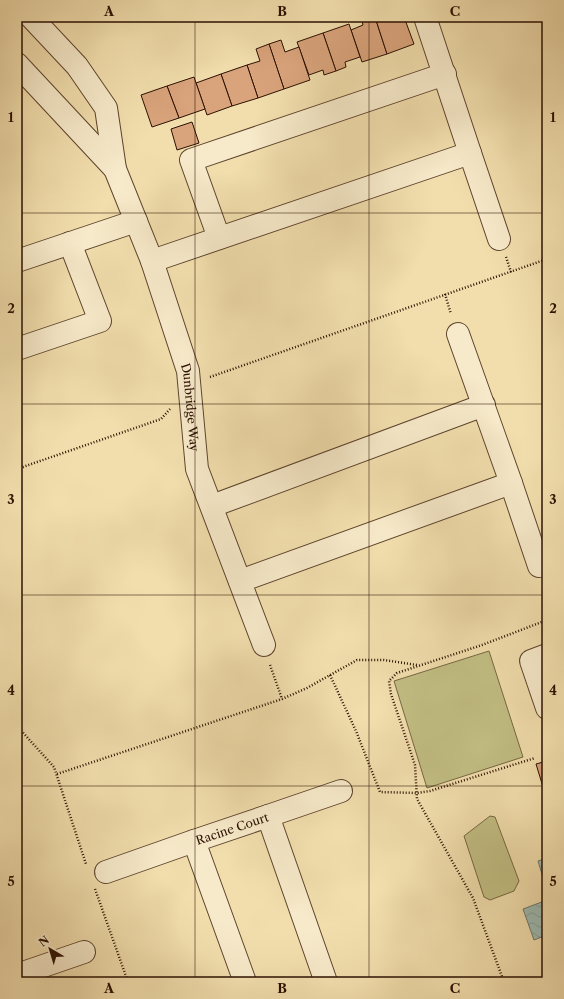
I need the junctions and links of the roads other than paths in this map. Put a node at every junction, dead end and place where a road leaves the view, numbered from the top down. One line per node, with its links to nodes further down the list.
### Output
1 (31, 17): 6 (street, Dunbridge Way)
2 (425, 17): 4 (street)
3 (17, 64): 6 (street, Dunbridge Way)
4 (444, 74): 5 (street); 8 (street)
5 (470, 153): 8 (street); 9 (street)
6 (115, 169): 7 (street, Dunbridge Way)
7 (136, 221): 10 (street); 11 (street, Dunbridge Way)
8 (220, 238): 11 (street)
9 (499, 239)
10 (70, 243): 12 (street); 14 (street)
11 (152, 260): 17 (street, Dunbridge Way)
12 (17, 261)
13 (458, 334): 15 (street)
14 (17, 349)
15 (484, 405): 16 (street); 17 (street)
16 (511, 483): 18 (street); 19 (street)
17 (212, 506): 19 (street, Dunbridge Way)
18 (539, 566)
19 (240, 581): 20 (street, Dunbridge Way)
20 (264, 645)
21 (547, 655): 22 (street)
22 (547, 708)
23 (340, 791): 24 (street)
24 (268, 816): 25 (street, Racine Court); 30 (street, Racine Court)
25 (194, 841): 26 (street); 29 (street, Racine Court)
26 (96, 876)
27 (84, 952): 28 (street)
28 (17, 975)
29 (245, 982)
30 (326, 982)

